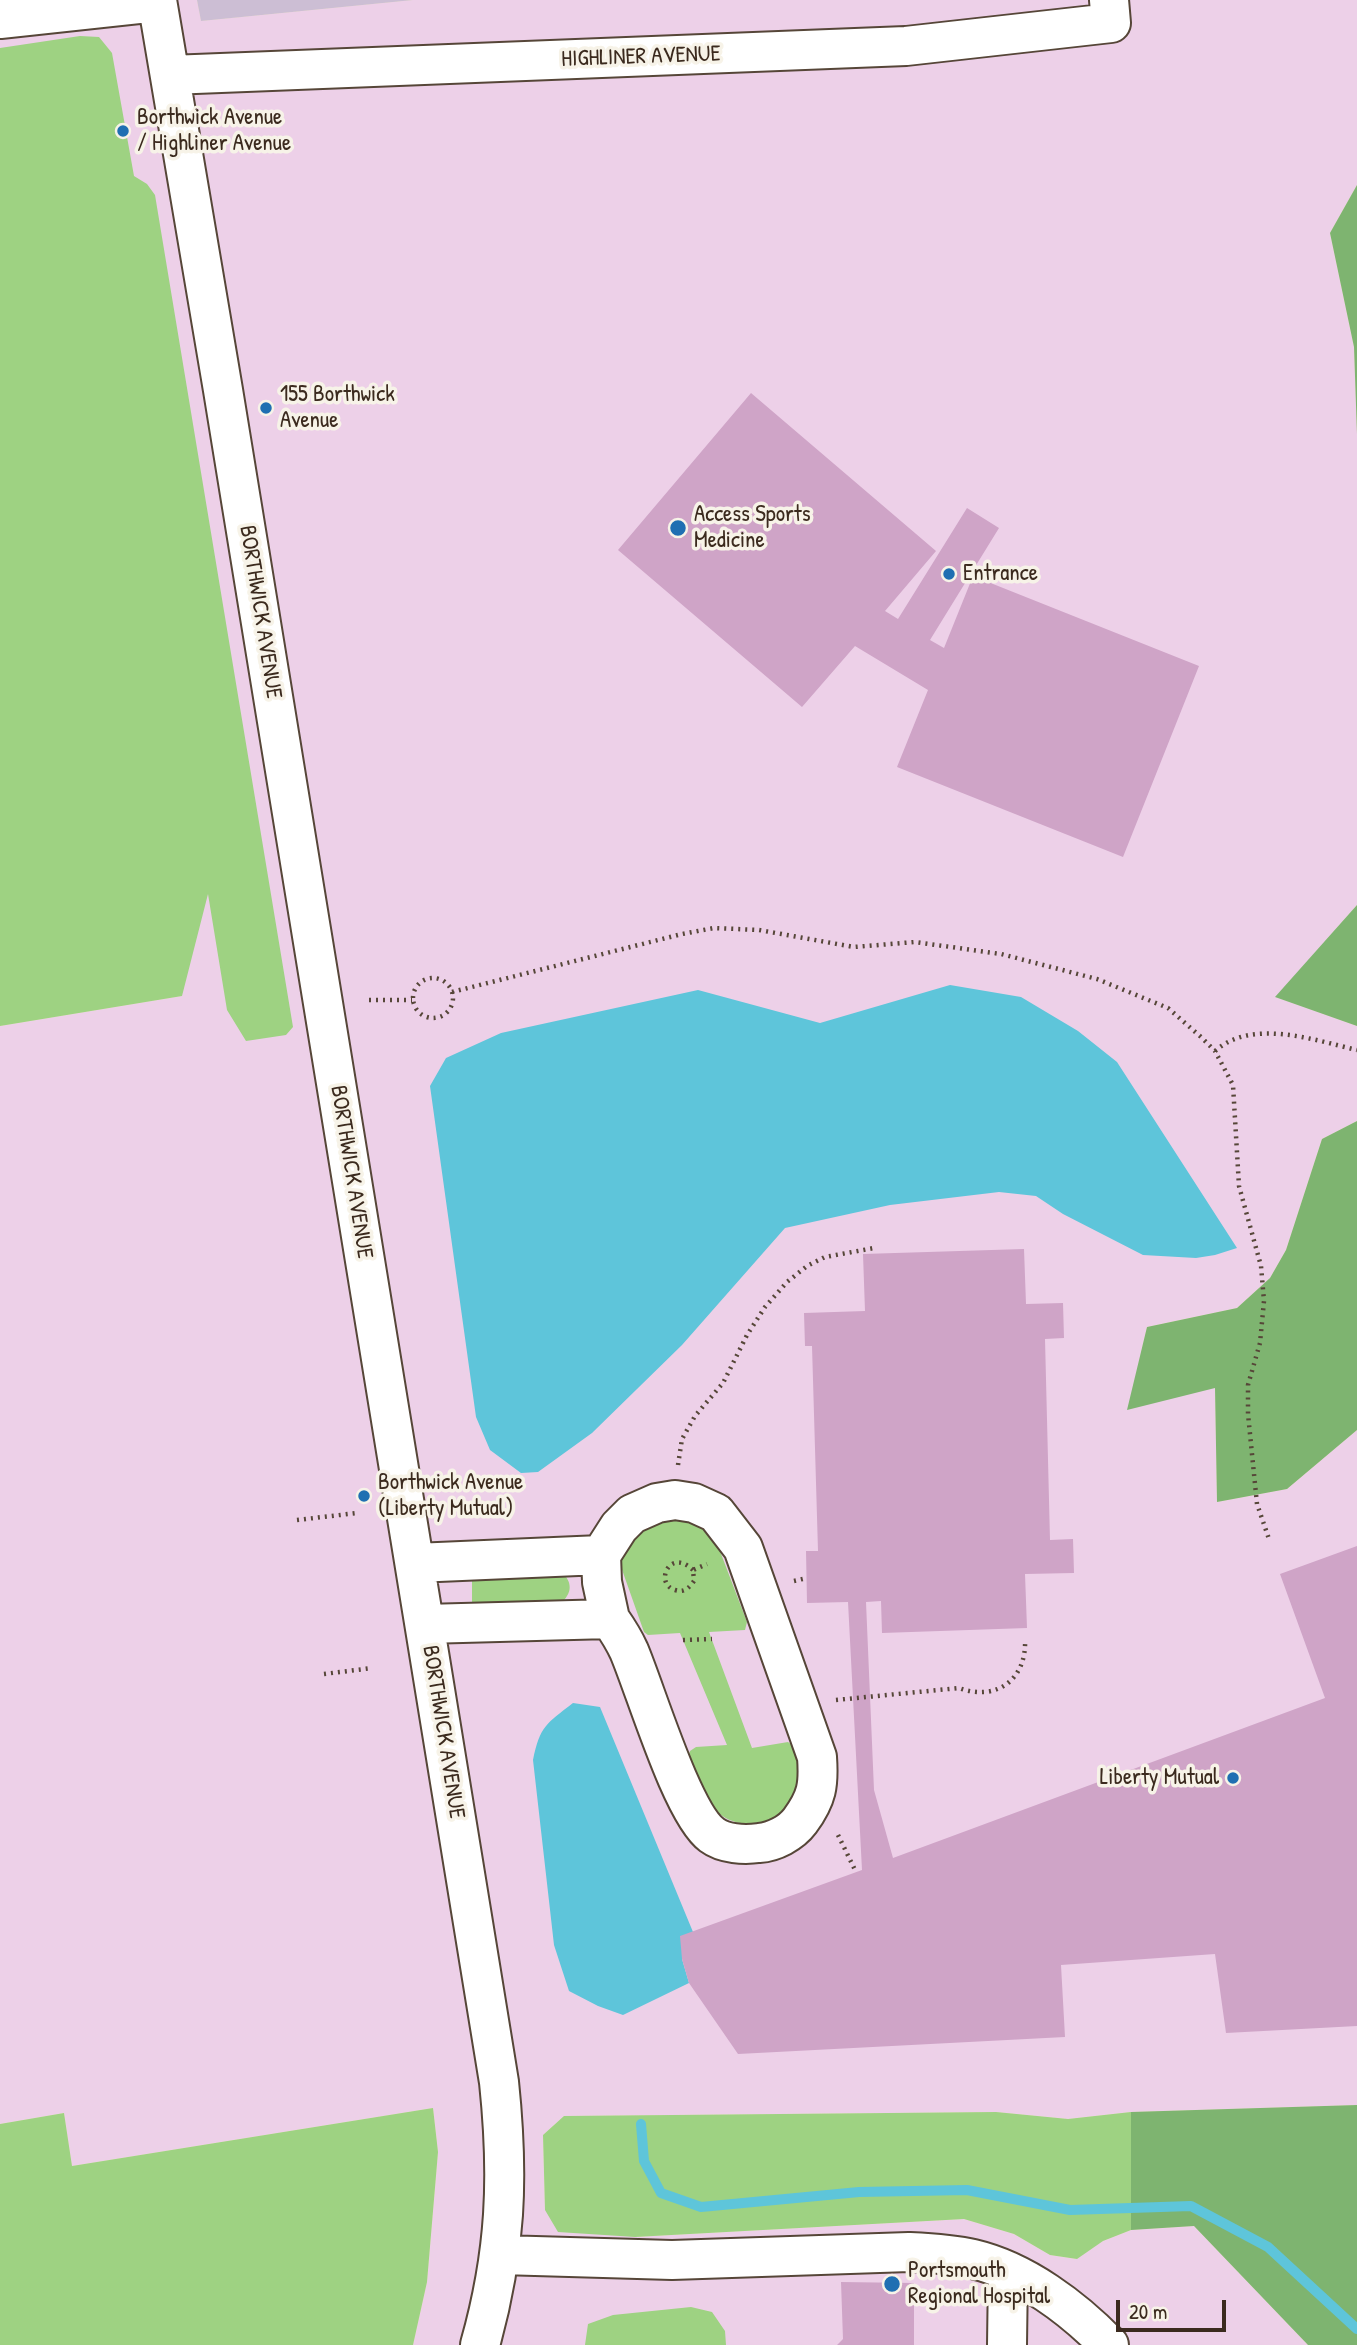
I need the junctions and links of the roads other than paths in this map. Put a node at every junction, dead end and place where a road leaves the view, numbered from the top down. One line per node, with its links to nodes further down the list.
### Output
1 (157, 1): 3 (street); 4 (street, BORTHWICK AVENUE)
2 (1110, 12): 4 (street, HIGHLINER AVENUE)
3 (0, 19)
4 (170, 75): 6 (street, BORTHWICK AVENUE)
5 (601, 1555): 6 (street); 7 (street); 7 (street)
6 (415, 1563): 8 (street, BORTHWICK AVENUE)
7 (610, 1619): 8 (street)
8 (425, 1624): 9 (street, BORTHWICK AVENUE)
9 (501, 2255): 10 (street); 11 (street, BORTHWICK AVENUE)
10 (1008, 2271): 12 (street); 13 (street)
11 (480, 2345)
12 (1007, 2345)
13 (1109, 2345)

